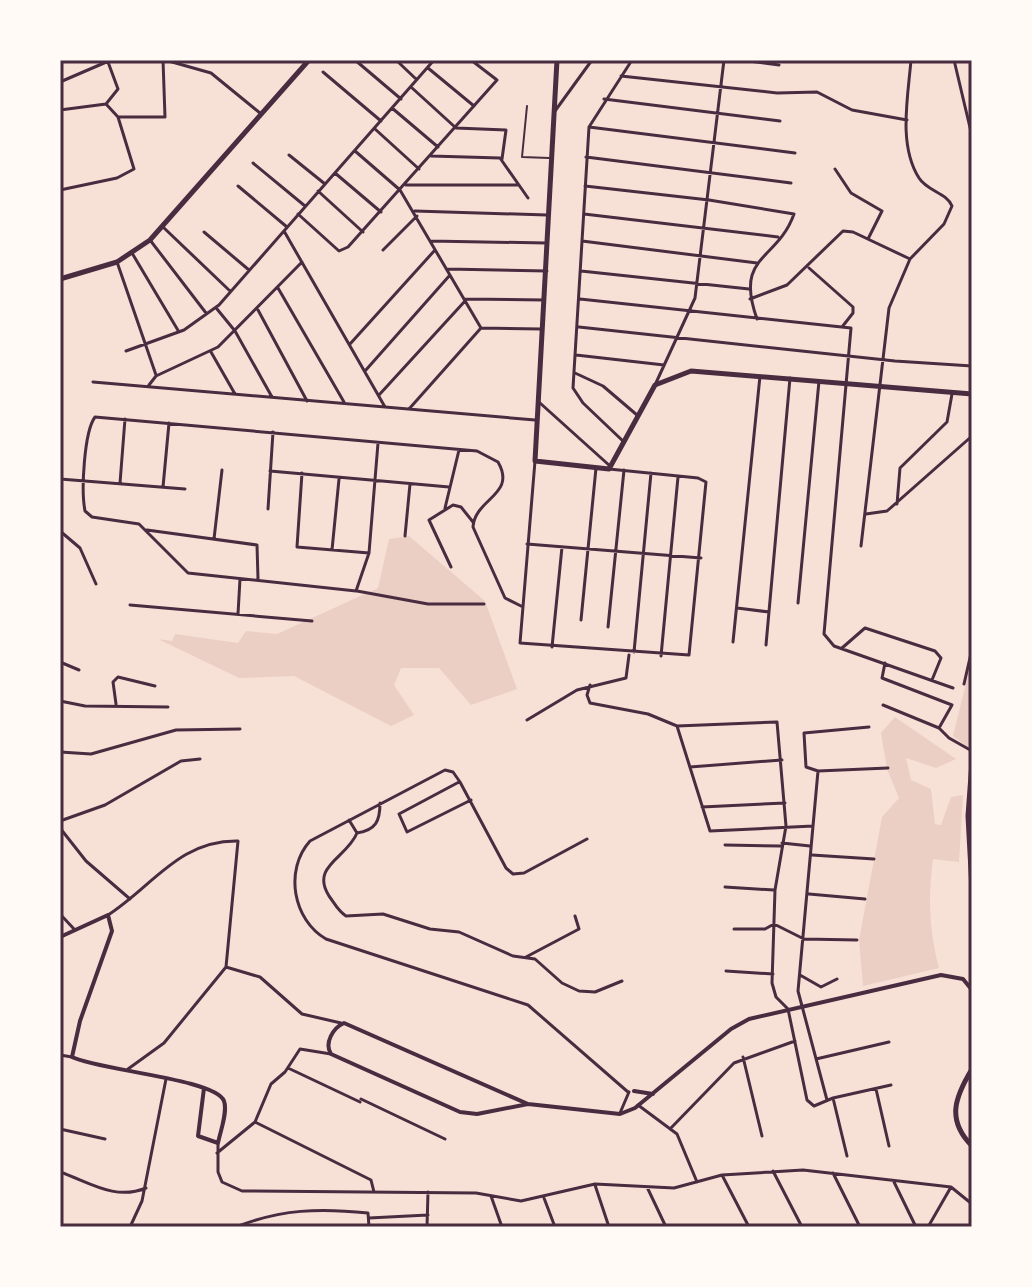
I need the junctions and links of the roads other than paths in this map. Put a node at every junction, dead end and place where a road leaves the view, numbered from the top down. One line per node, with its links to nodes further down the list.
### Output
1 (164, 60): 15 (street); 34 (street)
2 (309, 60): 32 (main road)
3 (355, 60): 24 (street)
4 (396, 60): 20 (street)
5 (434, 60): 17 (street)
6 (471, 60): 27 (street)
7 (557, 60): 31 (main road)
8 (592, 60): 31 (street)
9 (632, 60): 19 (street)
10 (724, 60): 23 (street)
11 (741, 60): 16 (street)
12 (911, 60): 35 (street)
13 (954, 60): 41 (street)
14 (110, 61): 21 (street); 26 (street)
15 (180, 62): 32 (street)
16 (779, 65)
17 (428, 68): 20 (street); 27 (street)
18 (323, 72): 36 (street)
19 (621, 76): 23 (street); 25 (street)
20 (417, 80): 22 (street)
21 (60, 82)
22 (411, 87): 24 (street); 39 (street)
23 (721, 87): 33 (street); 35 (street)
24 (401, 99): 29 (street)
25 (604, 99): 33 (street); 38 (street)
26 (106, 104): 30 (street); 34 (street)
27 (474, 106): 39 (street)
28 (527, 106): 49 (lane)
29 (392, 108): 36 (street); 43 (street)
30 (60, 110)
31 (555, 111): 49 (main road)
32 (260, 113): 73 (main road)
33 (718, 115): 37 (street); 42 (street)
34 (118, 117): 62 (street)
35 (907, 120): 88 (street)
36 (381, 121): 40 (street)
37 (780, 121)
38 (589, 127): 42 (street); 48 (street)
39 (456, 128): 43 (street); 50 (street)
40 (375, 129): 44 (street); 52 (street)
41 (972, 136)
42 (714, 143): 45 (street); 54 (street)
43 (438, 147): 47 (street)
44 (355, 150): 55 (street); 63 (street)
45 (795, 153)
46 (289, 155): 57 (street)
47 (431, 156): 50 (street); 52 (street)
48 (586, 157): 54 (street); 61 (street)
49 (553, 158): 72 (main road)
50 (502, 159): 59 (street)
51 (253, 163): 67 (street)
52 (419, 169): 58 (street)
53 (835, 169): 79 (street)
54 (711, 172): 56 (street); 66 (street)
55 (335, 173): 57 (street); 68 (street)
56 (791, 183)
57 (325, 184): 64 (street)
58 (406, 185): 59 (street); 63 (street)
59 (518, 185): 65 (street)
60 (238, 186): 75 (street)
61 (584, 186): 66 (street); 71 (street)
62 (60, 190)
63 (400, 190): 68 (street); 70 (street)
64 (318, 191): 67 (street); 77 (street)
65 (528, 198)
66 (709, 200): 74 (street); 78 (street)
67 (305, 206): 69 (street)
68 (382, 212): 77 (street)
69 (298, 214): 75 (street); 77 (street)
70 (416, 214): 72 (street); 81 (street); 84 (street)
71 (584, 214): 74 (street); 82 (street)
72 (551, 216): 83 (main road)
73 (163, 227): 80 (main road); 102 (street)
74 (705, 227): 78 (street); 87 (street)
75 (285, 229): 90 (street); 94 (street)
76 (204, 232): 94 (street)
77 (363, 232)
78 (780, 237): 91 (street)
79 (868, 239): 88 (street); 92 (street)
80 (150, 240): 86 (main road); 110 (street)
81 (430, 241): 83 (street); 85 (street)
82 (582, 241): 87 (street); 96 (street)
83 (549, 243): 95 (main road)
84 (383, 250)
85 (435, 250): 93 (street); 119 (street)
86 (132, 253): 89 (main road); 117 (street)
87 (702, 257): 91 (street); 99 (street)
88 (910, 259): 125 (street)
89 (117, 262): 98 (main road); 120 (street)
90 (302, 262): 100 (street); 119 (street)
91 (757, 263): 101 (street)
92 (809, 268): 104 (street); 113 (street)
93 (447, 269): 95 (street); 97 (street)
94 (249, 270): 102 (street)
95 (547, 271): 106 (main road)
96 (581, 271): 99 (street); 103 (street)
97 (450, 275): 105 (street); 129 (street)
98 (60, 281): 126 (street)
99 (697, 283): 101 (street); 109 (street)
100 (278, 288): 108 (street); 148 (street)
101 (749, 289): 104 (street)
102 (231, 291): 107 (street)
103 (580, 299): 109 (street); 112 (street)
104 (750, 299): 111 (street)
105 (464, 300): 106 (street); 114 (street); 144 (street)
106 (545, 300): 115 (main road)
107 (216, 308): 110 (street); 116 (street)
108 (258, 310): 116 (street); 146 (street)
109 (690, 312): 111 (street); 118 (street)
110 (207, 314): 117 (street)
111 (757, 319): 113 (street)
112 (579, 327): 118 (street); 123 (street)
113 (842, 327): 124 (street)
114 (481, 328): 115 (street); 150 (street)
115 (543, 329): 147 (main road)
116 (235, 331): 122 (street); 145 (street)
117 (179, 332): 120 (street)
118 (678, 338): 124 (street); 128 (street)
119 (350, 344): 129 (street)
120 (146, 346): 121 (street); 131 (street)
121 (126, 351)
122 (211, 352): 131 (street); 141 (street)
123 (576, 355): 128 (street); 130 (street)
124 (851, 355): 125 (street); 139 (street)
125 (882, 360): 127 (street); 140 (street)
126 (60, 363)
127 (972, 366)
128 (663, 367): 134 (street); 138 (street)
129 (365, 371): 144 (street)
130 (575, 373): 151 (street); 157 (street)
131 (156, 376): 137 (street)
132 (760, 376): 133 (main road); 134 (main road); 206 (street)
133 (790, 378): 135 (main road); 207 (street)
134 (670, 379): 138 (main road)
135 (819, 381): 139 (main road); 202 (street)
136 (93, 382): 137 (street)
137 (149, 385): 141 (street)
138 (655, 385): 151 (main road)
139 (848, 385): 140 (main road); 215 (street)
140 (877, 388): 142 (main road); 181 (street)
141 (236, 394): 145 (street)
142 (952, 394): 143 (main road); 178 (street)
143 (972, 394)
144 (379, 395): 149 (street)
145 (272, 397): 146 (street)
146 (307, 401): 148 (street)
147 (540, 403): 153 (main road); 161 (street)
148 (345, 404): 149 (street)
149 (385, 407): 150 (street)
150 (409, 409): 153 (street)
151 (638, 416): 157 (main road)
152 (125, 419): 154 (street); 172 (street); 174 (street)
153 (538, 421): 160 (main road)
154 (169, 423): 155 (street); 175 (street)
155 (273, 432): 158 (street); 165 (street)
156 (972, 436): 178 (street)
157 (624, 442): 161 (main road)
158 (378, 443): 159 (street); 171 (street)
159 (459, 449): 176 (street); 182 (street)
160 (535, 461): 162 (main road); 187 (street)
161 (609, 467): 162 (main road); 164 (street)
162 (596, 468): 190 (street)
163 (222, 470): 186 (street)
164 (624, 470): 167 (street); 192 (street)
165 (270, 471): 166 (street); 180 (street)
166 (302, 473): 169 (street); 191 (street)
167 (651, 473): 168 (street); 194 (street)
168 (678, 476): 195 (street); 196 (street)
169 (339, 477): 171 (street); 191 (street)
170 (60, 479): 172 (street)
171 (375, 480): 173 (street); 193 (street)
172 (83, 481): 174 (street); 183 (street)
173 (410, 483): 176 (street); 185 (street)
174 (120, 484): 175 (street)
175 (163, 487): 177 (street)
176 (449, 487): 179 (street)
177 (185, 489)
178 (897, 504): 181 (street)
179 (445, 508): 182 (street); 197 (street)
180 (268, 509)
181 (865, 513): 188 (street)
182 (473, 522): 205 (street)
183 (147, 530): 186 (street); 198 (street)
184 (61, 534): 200 (street)
185 (405, 536)
186 (214, 539): 199 (street)
187 (527, 544): 189 (street); 205 (street)
188 (861, 546)
189 (562, 547): 190 (street); 214 (street)
190 (588, 549): 192 (street); 209 (street)
191 (332, 550): 193 (street)
192 (616, 551): 194 (street); 211 (street)
193 (369, 553): 201 (street)
194 (642, 553): 195 (street); 217 (street)
195 (671, 556): 196 (street); 218 (street)
196 (701, 558): 218 (street)
197 (451, 567)
198 (240, 579): 199 (street); 208 (street)
199 (258, 581): 201 (street)
200 (96, 584)
201 (357, 591): 203 (street)
202 (798, 603)
203 (484, 604)
204 (130, 605): 208 (street)
205 (521, 606): 214 (street)
206 (736, 608): 207 (street); 212 (street)
207 (769, 612): 213 (street)
208 (238, 614): 210 (street)
209 (581, 620)
210 (312, 621)
211 (608, 627)
212 (733, 642)
213 (766, 645)
214 (552, 647): 217 (street)
215 (842, 648): 220 (street); 222 (street)
216 (972, 649): 223 (street)
217 (632, 654): 218 (street); 224 (street)
218 (661, 656)
219 (60, 662): 221 (street)
220 (885, 663): 222 (street); 234 (street)
221 (79, 670)
222 (932, 680): 226 (street)
223 (964, 684)
224 (590, 685): 231 (street); 232 (street)
225 (155, 686): 228 (street)
226 (953, 688)
227 (60, 701): 228 (street)
228 (116, 704): 230 (street)
229 (883, 705): 234 (street)
230 (168, 707)
231 (527, 720)
232 (677, 726): 239 (street); 241 (street)
233 (869, 727): 243 (street)
234 (939, 728): 236 (street)
235 (240, 729): 237 (street)
236 (972, 751)
237 (60, 752)
238 (200, 759): 251 (street)
239 (783, 760): 241 (street); 248 (street)
240 (972, 762): 245 (main road)
241 (690, 767): 249 (street)
242 (888, 768): 243 (street)
243 (818, 771): 253 (street)
244 (460, 782): 246 (street); 246 (street); 247 (street)
245 (970, 798): 256 (main road)
246 (471, 800): 257 (street)
247 (380, 803): 250 (street); 255 (street)
248 (785, 803): 249 (street); 252 (street)
249 (702, 807): 252 (street)
250 (349, 820): 255 (street); 304 (street)
251 (60, 821)
252 (786, 826): 253 (street); 258 (street)
253 (813, 826): 261 (street)
254 (60, 828): 268 (street)
255 (357, 833): 279 (street)
256 (968, 833): 260 (main road); 265 (main road)
257 (587, 839)
258 (782, 844): 259 (street); 261 (street); 266 (street)
259 (725, 845)
260 (972, 845)
261 (812, 846): 262 (street)
262 (812, 855): 263 (street); 267 (street)
263 (874, 859)
264 (725, 887): 266 (street)
265 (972, 889)
266 (775, 890): 273 (street)
267 (809, 894): 269 (street); 277 (street)
268 (130, 899): 271 (street); 280 (street)
269 (865, 899)
270 (60, 914): 275 (street)
271 (108, 915): 275 (street); 294 (street)
272 (575, 916): 279 (street)
273 (774, 924): 274 (street); 277 (street); 282 (street)
274 (734, 929)
275 (76, 932): 276 (street)
276 (60, 937)
277 (804, 939): 278 (street); 283 (street)
278 (857, 940)
279 (526, 957): 285 (street)
280 (226, 967): 289 (street); 299 (street)
281 (726, 971): 282 (street)
282 (773, 974): 288 (street)
283 (800, 975): 284 (street); 287 (street)
284 (837, 979)
285 (622, 981)
286 (972, 990): 287 (street)
287 (800, 1007): 288 (street); 296 (street)
288 (788, 1009): 290 (street); 305 (street)
289 (344, 1023): 292 (street); 309 (street)
290 (795, 1041): 295 (street); 307 (street)
291 (889, 1042): 296 (street)
292 (331, 1054): 297 (street); 309 (street)
293 (60, 1055): 294 (street)
294 (72, 1057): 299 (street)
295 (743, 1057): 314 (street); 315 (street)
296 (816, 1059): 307 (street)
297 (288, 1068): 312 (street); 317 (street)
298 (972, 1069): 320 (main road)
299 (125, 1071): 300 (street)
300 (166, 1079): 302 (street); 332 (street)
301 (891, 1085): 303 (street)
302 (204, 1088): 318 (street); 318 (street)
303 (876, 1089): 306 (street); 319 (street)
304 (631, 1091): 305 (street); 308 (street); 310 (street)
305 (653, 1094): 310 (street)
306 (833, 1098): 307 (street); 322 (street)
307 (827, 1100)
308 (624, 1101): 310 (street); 311 (street)
309 (528, 1104): 311 (street)
310 (638, 1105): 311 (street); 314 (street)
311 (620, 1114)
312 (255, 1122): 321 (street); 333 (street)
313 (60, 1129): 316 (street)
314 (670, 1129): 327 (street)
315 (762, 1136)
316 (105, 1139)
317 (445, 1139)
318 (218, 1143): 321 (street)
319 (889, 1146)
320 (972, 1146)
321 (217, 1154): 333 (street)
322 (847, 1156)
323 (773, 1171): 325 (street); 326 (street); 349 (street)
324 (60, 1172): 332 (street)
325 (833, 1172): 328 (street); 350 (street)
326 (722, 1175): 327 (street); 348 (street)
327 (697, 1182): 330 (street)
328 (894, 1182): 331 (street); 351 (street)
329 (595, 1184): 330 (street); 336 (street); 346 (street)
330 (647, 1185): 347 (street)
331 (951, 1187): 337 (street); 352 (street)
332 (146, 1188): 340 (street)
333 (374, 1192): 334 (street)
334 (428, 1192): 335 (street); 338 (street)
335 (491, 1196): 336 (street); 344 (street)
336 (544, 1198): 345 (street)
337 (972, 1204)
338 (428, 1215): 339 (street); 343 (street)
339 (369, 1218): 341 (street); 342 (street)
340 (130, 1227)
341 (236, 1227)
342 (369, 1227)
343 (427, 1227)
344 (502, 1227)
345 (555, 1227)
346 (609, 1227)
347 (666, 1227)
348 (749, 1227)
349 (802, 1227)
350 (860, 1227)
351 (916, 1227)
352 (928, 1227)

